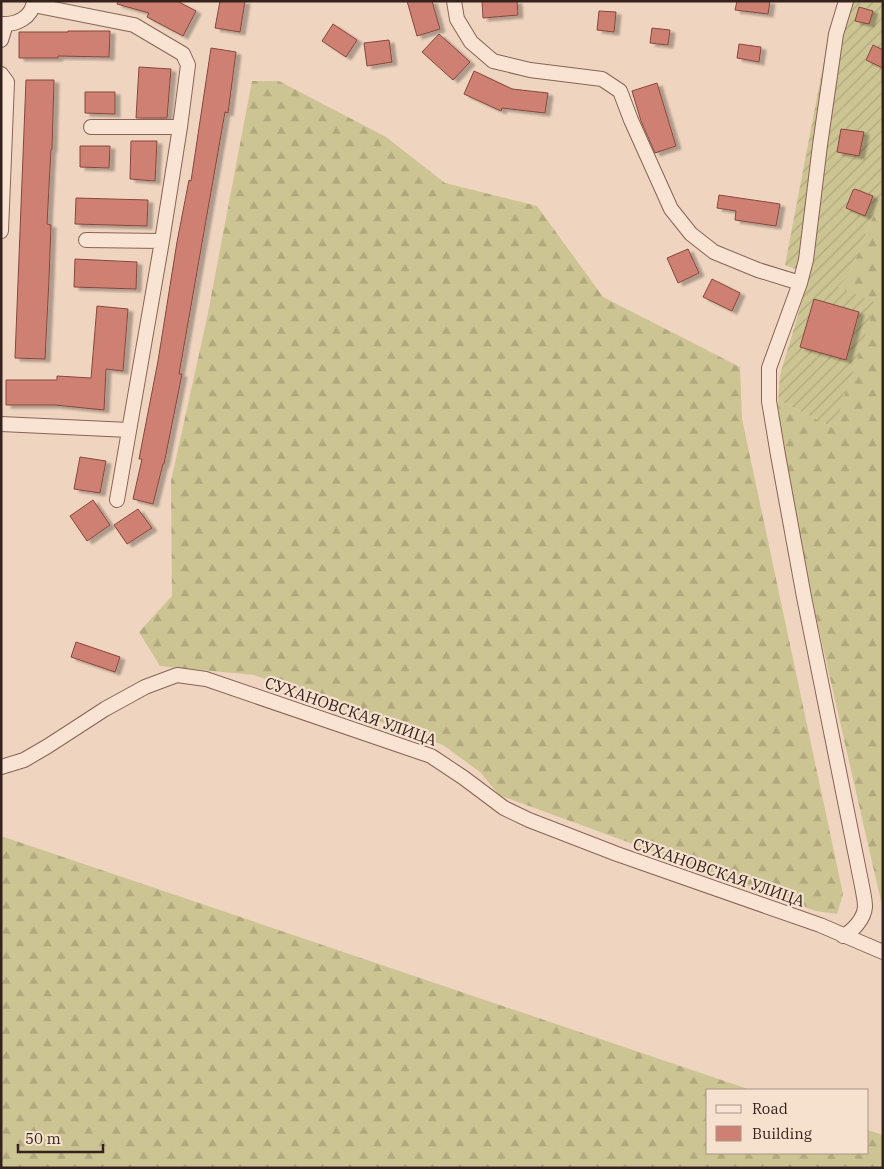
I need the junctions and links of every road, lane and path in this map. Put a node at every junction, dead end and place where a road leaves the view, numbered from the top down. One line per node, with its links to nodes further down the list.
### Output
1 (454, 1): 12 (street)
2 (846, 1): 12 (street)
3 (33, 3): 4 (street); 8 (street)
4 (3, 24): 5 (street)
5 (1, 40)
6 (1, 74): 9 (street)
7 (92, 127): 8 (street)
8 (180, 127): 11 (street)
9 (1, 231)
10 (86, 240): 11 (street)
11 (162, 240): 14 (street)
12 (800, 283): 17 (street)
13 (1, 424): 14 (street)
14 (129, 430): 15 (street)
15 (117, 500)
16 (1, 768): 17 (street, СУХАНОВСКАЯ УЛИЦА)
17 (843, 936): 18 (street, СУХАНОВСКАЯ УЛИЦА)
18 (883, 952)

